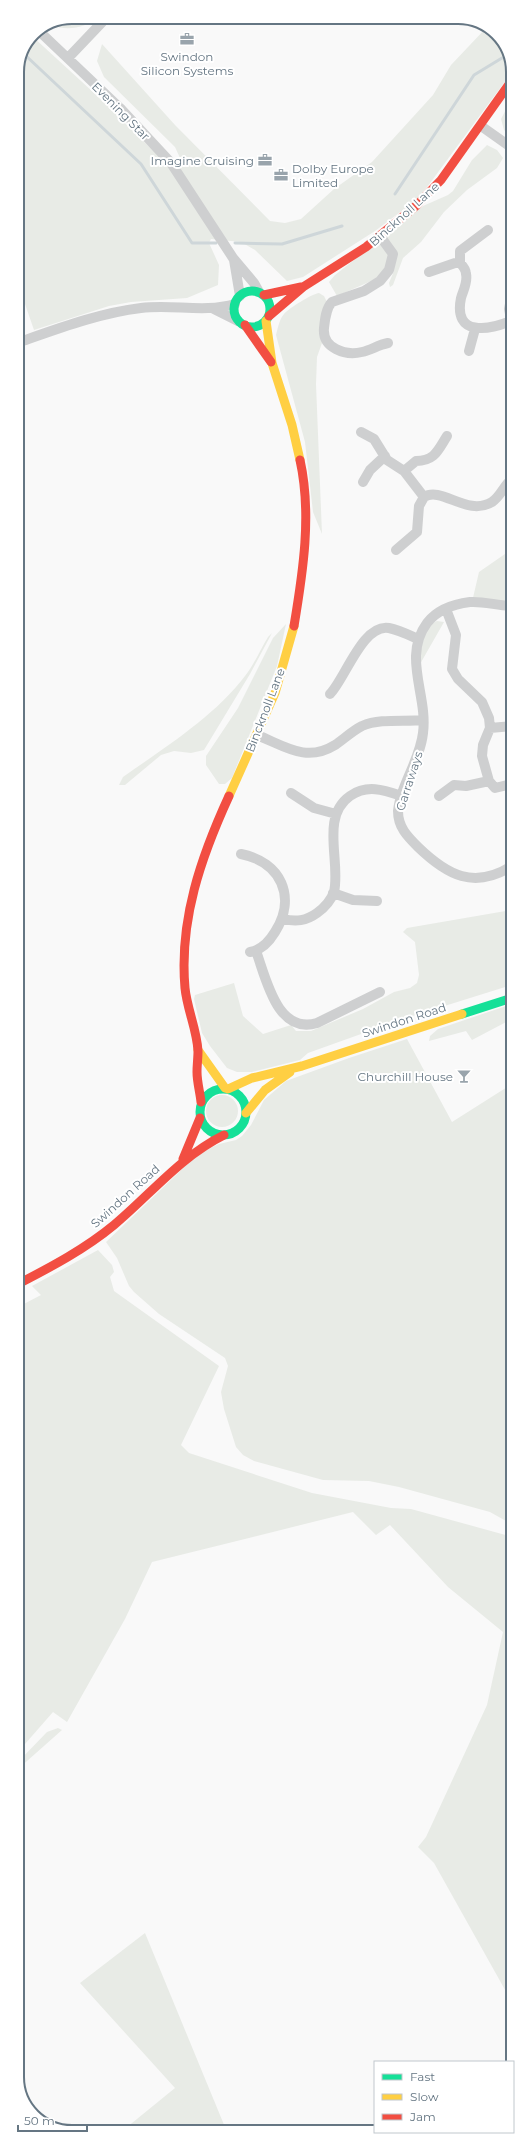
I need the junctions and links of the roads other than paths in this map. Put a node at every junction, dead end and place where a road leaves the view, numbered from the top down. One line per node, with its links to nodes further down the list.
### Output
1 (100, 24): 3 (street)
2 (42, 34): 3 (street, Evening Star)
3 (68, 58): 9 (street, Evening Star)
4 (506, 89): 5 (street, Bincknoll Lane)
5 (480, 126): 6 (street); 8 (street, Bincknoll Lane)
6 (506, 144)
7 (488, 230): 10 (street)
8 (380, 236): 12 (street, Bincknoll Lane); 21 (street)
9 (234, 258): 13 (street, Evening Star); 14 (street, Evening Star)
10 (460, 263): 11 (street); 19 (street)
11 (429, 272)
12 (303, 287): 13 (street, Bincknoll Lane); 16 (street, Bincknoll Lane)
13 (261, 294): 14 (street); 16 (street)
14 (237, 300): 15 (street); 17 (street)
15 (214, 309): 17 (street); 20 (street)
16 (267, 319): 17 (street); 23 (street, Bincknoll Lane)
17 (241, 323): 23 (street, Bincknoll Lane)
18 (506, 324): 19 (street)
19 (475, 329): 22 (street)
20 (24, 340)
21 (388, 343)
22 (469, 351)
23 (272, 363): 39 (street, Bincknoll Lane)
24 (361, 432): 26 (street)
25 (447, 436): 27 (street)
26 (385, 456): 27 (street); 28 (street)
27 (404, 471): 30 (street)
28 (363, 482)
29 (506, 487): 30 (street)
30 (424, 497): 31 (street)
31 (396, 550)
32 (506, 605): 33 (street, Garraways)
33 (446, 608): 34 (street, Garraways); 38 (street)
34 (418, 639): 35 (street); 36 (street, Garraways)
35 (330, 694)
36 (423, 720): 39 (street); 43 (street, Garraways)
37 (506, 727): 38 (street)
38 (490, 728): 40 (street)
39 (257, 735): 53 (street, Bincknoll Lane)
40 (489, 781): 41 (street); 44 (street)
41 (506, 785)
42 (291, 793): 45 (street)
43 (402, 796): 45 (street); 47 (street, Garraways)
44 (439, 796)
45 (336, 814): 48 (street)
46 (241, 854): 50 (street)
47 (506, 869)
48 (334, 893): 49 (street); 50 (street)
49 (377, 901)
50 (282, 918): 51 (street)
51 (380, 992)
52 (506, 1000): 54 (street, Swindon Road)
53 (198, 1050): 55 (street, Bincknoll Lane); 56 (street, Bincknoll Lane)
54 (302, 1066): 55 (street, Swindon Road); 57 (street, Swindon Road)
55 (226, 1088): 56 (street); 57 (street)
56 (201, 1102): 58 (street)
57 (246, 1114): 59 (street)
58 (200, 1118): 59 (street); 60 (street, Swindon Road)
59 (224, 1135): 60 (street, Swindon Road)
60 (183, 1159): 61 (street, Swindon Road)
61 (24, 1281)

